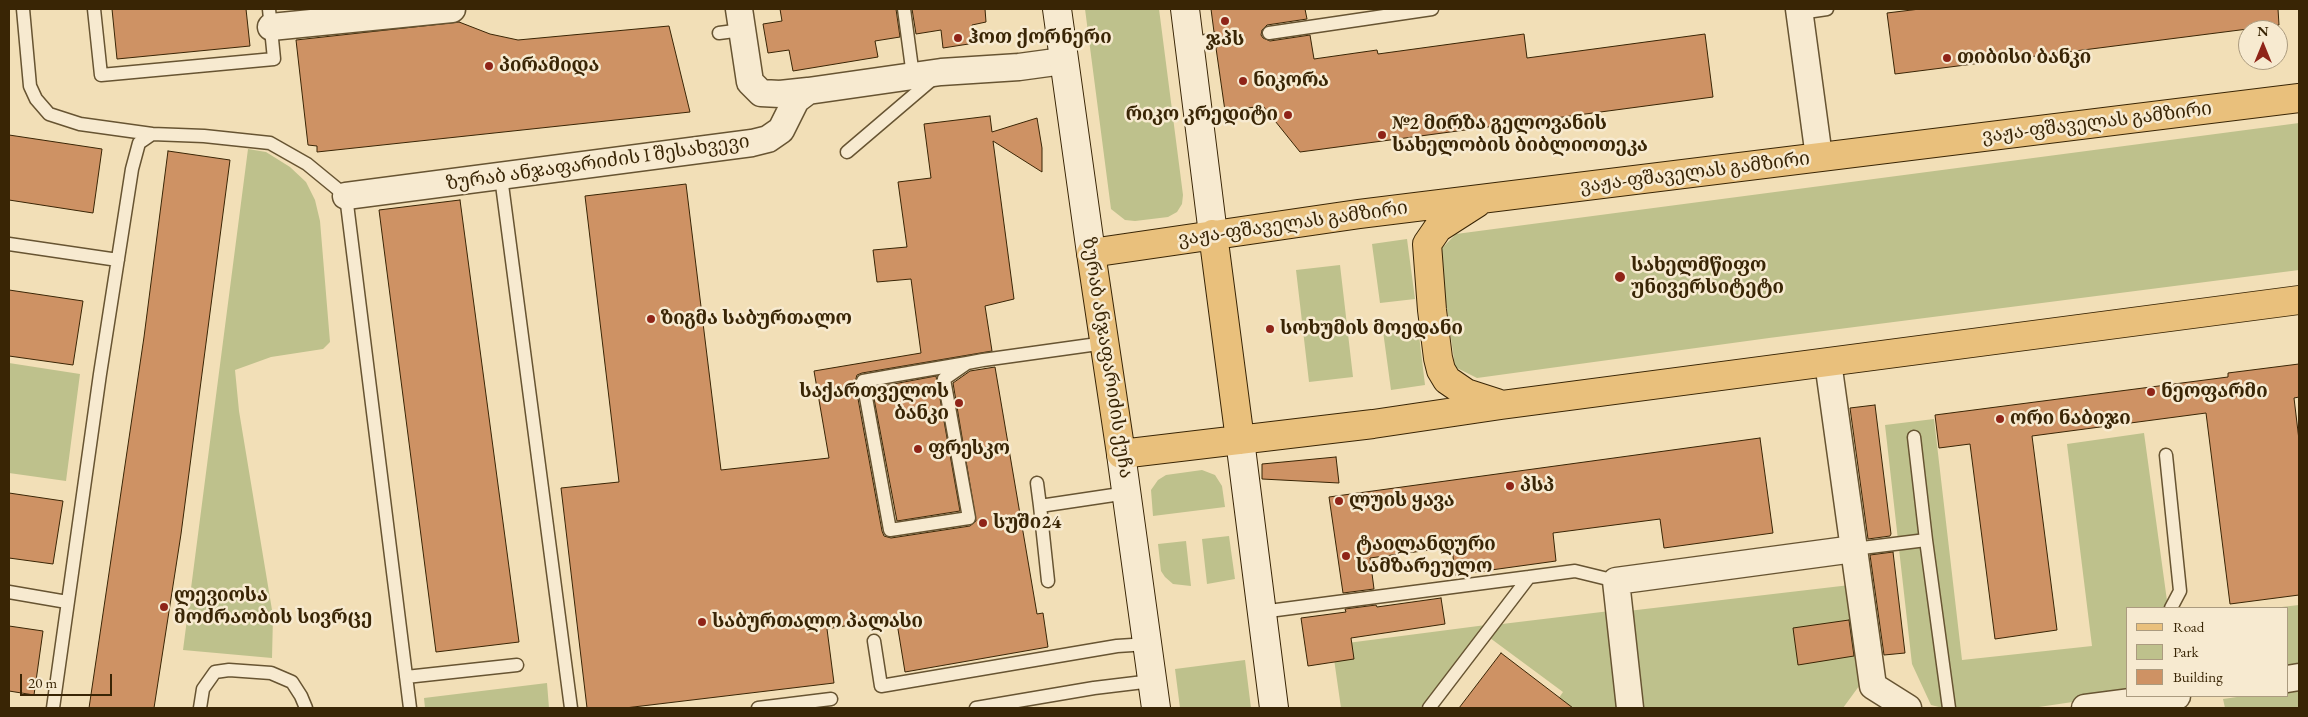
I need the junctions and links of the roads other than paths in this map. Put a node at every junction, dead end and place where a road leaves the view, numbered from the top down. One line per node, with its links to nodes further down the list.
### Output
1 (23, 9): 18 (lane)
2 (94, 9): 10 (lane)
3 (452, 9): 10 (street)
4 (904, 9): 15 (lane)
5 (1057, 9): 13 (main road, ზურაბ ანჯაფარიძის ქუჩა)
6 (1185, 9): 24 (main road)
7 (1432, 9): 12 (lane)
8 (1827, 9): 9 (lane)
9 (1800, 11): 20 (street)
10 (270, 18)
11 (734, 24): 16 (street)
12 (1269, 33)
13 (1064, 61): 14 (street); 26 (main road, ზურაბ ანჯაფარიძის ქუჩა)
14 (941, 72): 15 (street); 19 (lane)
15 (913, 76): 16 (street)
16 (808, 91): 21 (street, ზურაბ ანჯაფარიძის I შესახვევი)
17 (2299, 98): 20 (main road, ვაჟა-ფშაველას გამზირი)
18 (152, 134): 22 (lane); 27 (lane)
19 (847, 152)
20 (1819, 157): 23 (main road, ვაჟა-ფშაველას გამზირი)
21 (501, 177): 22 (street, ზურაბ ანჯაფარიძის I შესახვევი); 61 (lane)
22 (346, 196): 52 (lane)
23 (1482, 200): 24 (main road, ვაჟა-ფშაველას გამზირი); 32 (main road)
24 (1213, 234): 26 (main road, ვაჟა-ფშაველას გამზირი); 34 (main road)
25 (9, 244): 27 (lane)
26 (1091, 253): 29 (main road, ზურაბ ანჯაფარიძის ქუჩა)
27 (118, 260): 46 (lane)
28 (2299, 300): 30 (main road)
29 (1105, 343): 31 (lane); 35 (main road, ზურაბ ანჯაფარიძის ქუჩა)
30 (1828, 362): 32 (main road); 41 (street)
31 (967, 363): 31 (lane)
32 (1501, 405): 34 (main road)
33 (1914, 438): 40 (lane)
34 (1240, 440): 35 (main road); 48 (main road)
35 (1121, 454): 38 (main road, ზურაბ ანჯაფარიძის ქუჩა)
36 (2166, 455): 47 (lane)
37 (1037, 483): 39 (lane)
38 (1127, 493): 39 (lane); 50 (main road, ზურაბ ანჯაფარიძის ქუჩა)
39 (1040, 506): 43 (lane)
40 (1926, 540): 41 (lane); 69 (lane)
41 (1854, 549): 44 (street); 68 (street)
42 (1529, 577): 44 (lane); 48 (lane); 66 (lane)
43 (1048, 581)
44 (1616, 581): 67 (street)
45 (9, 592): 46 (lane)
46 (67, 602): 57 (lane)
47 (2172, 607)
48 (1261, 612): 65 (main road)
49 (874, 641): 50 (lane)
50 (1148, 644): 53 (main road, ზურაბ ანჯაფარიძის ქუჩა)
51 (517, 665): 52 (lane)
52 (406, 677): 60 (lane)
53 (1152, 681): 63 (lane); 64 (main road, ზურაბ ანჯაფარიძის ქუჩა)
54 (2161, 697): 70 (street)
55 (832, 699): 62 (lane)
56 (304, 702): 58 (lane); 59 (lane)
57 (53, 708)
58 (200, 708)
59 (314, 708)
60 (410, 708)
61 (572, 708)
62 (758, 708)
63 (976, 708)
64 (1156, 708)
65 (1274, 708)
66 (1429, 708)
67 (1630, 708)
68 (1908, 708)
69 (1949, 708)
70 (2085, 708)

